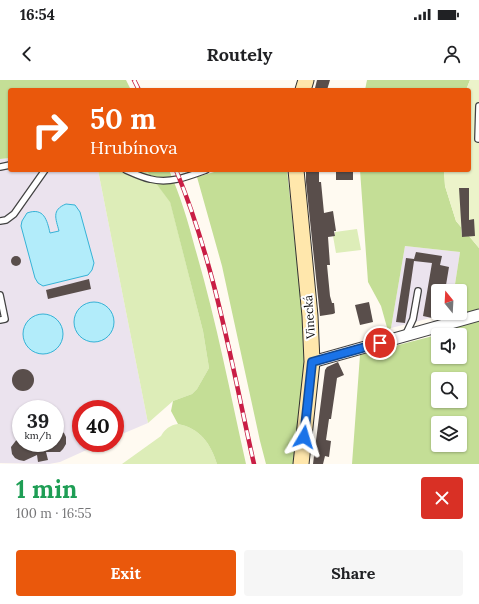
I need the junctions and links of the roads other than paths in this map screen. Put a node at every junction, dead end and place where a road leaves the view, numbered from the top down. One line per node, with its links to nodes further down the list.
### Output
1 (479, 106): 2 (lane)
2 (478, 139)
3 (44, 172): 7 (lane)
4 (131, 172): 5 (lane)
5 (200, 172)
6 (296, 172): 13 (street, Vinecká)
7 (0, 221)
8 (418, 291): 12 (lane)
9 (0, 295): 11 (lane)
10 (479, 315): 12 (street)
11 (0, 320)
12 (405, 336): 13 (street)
13 (312, 362): 14 (street, Vinecká)
14 (301, 464)

